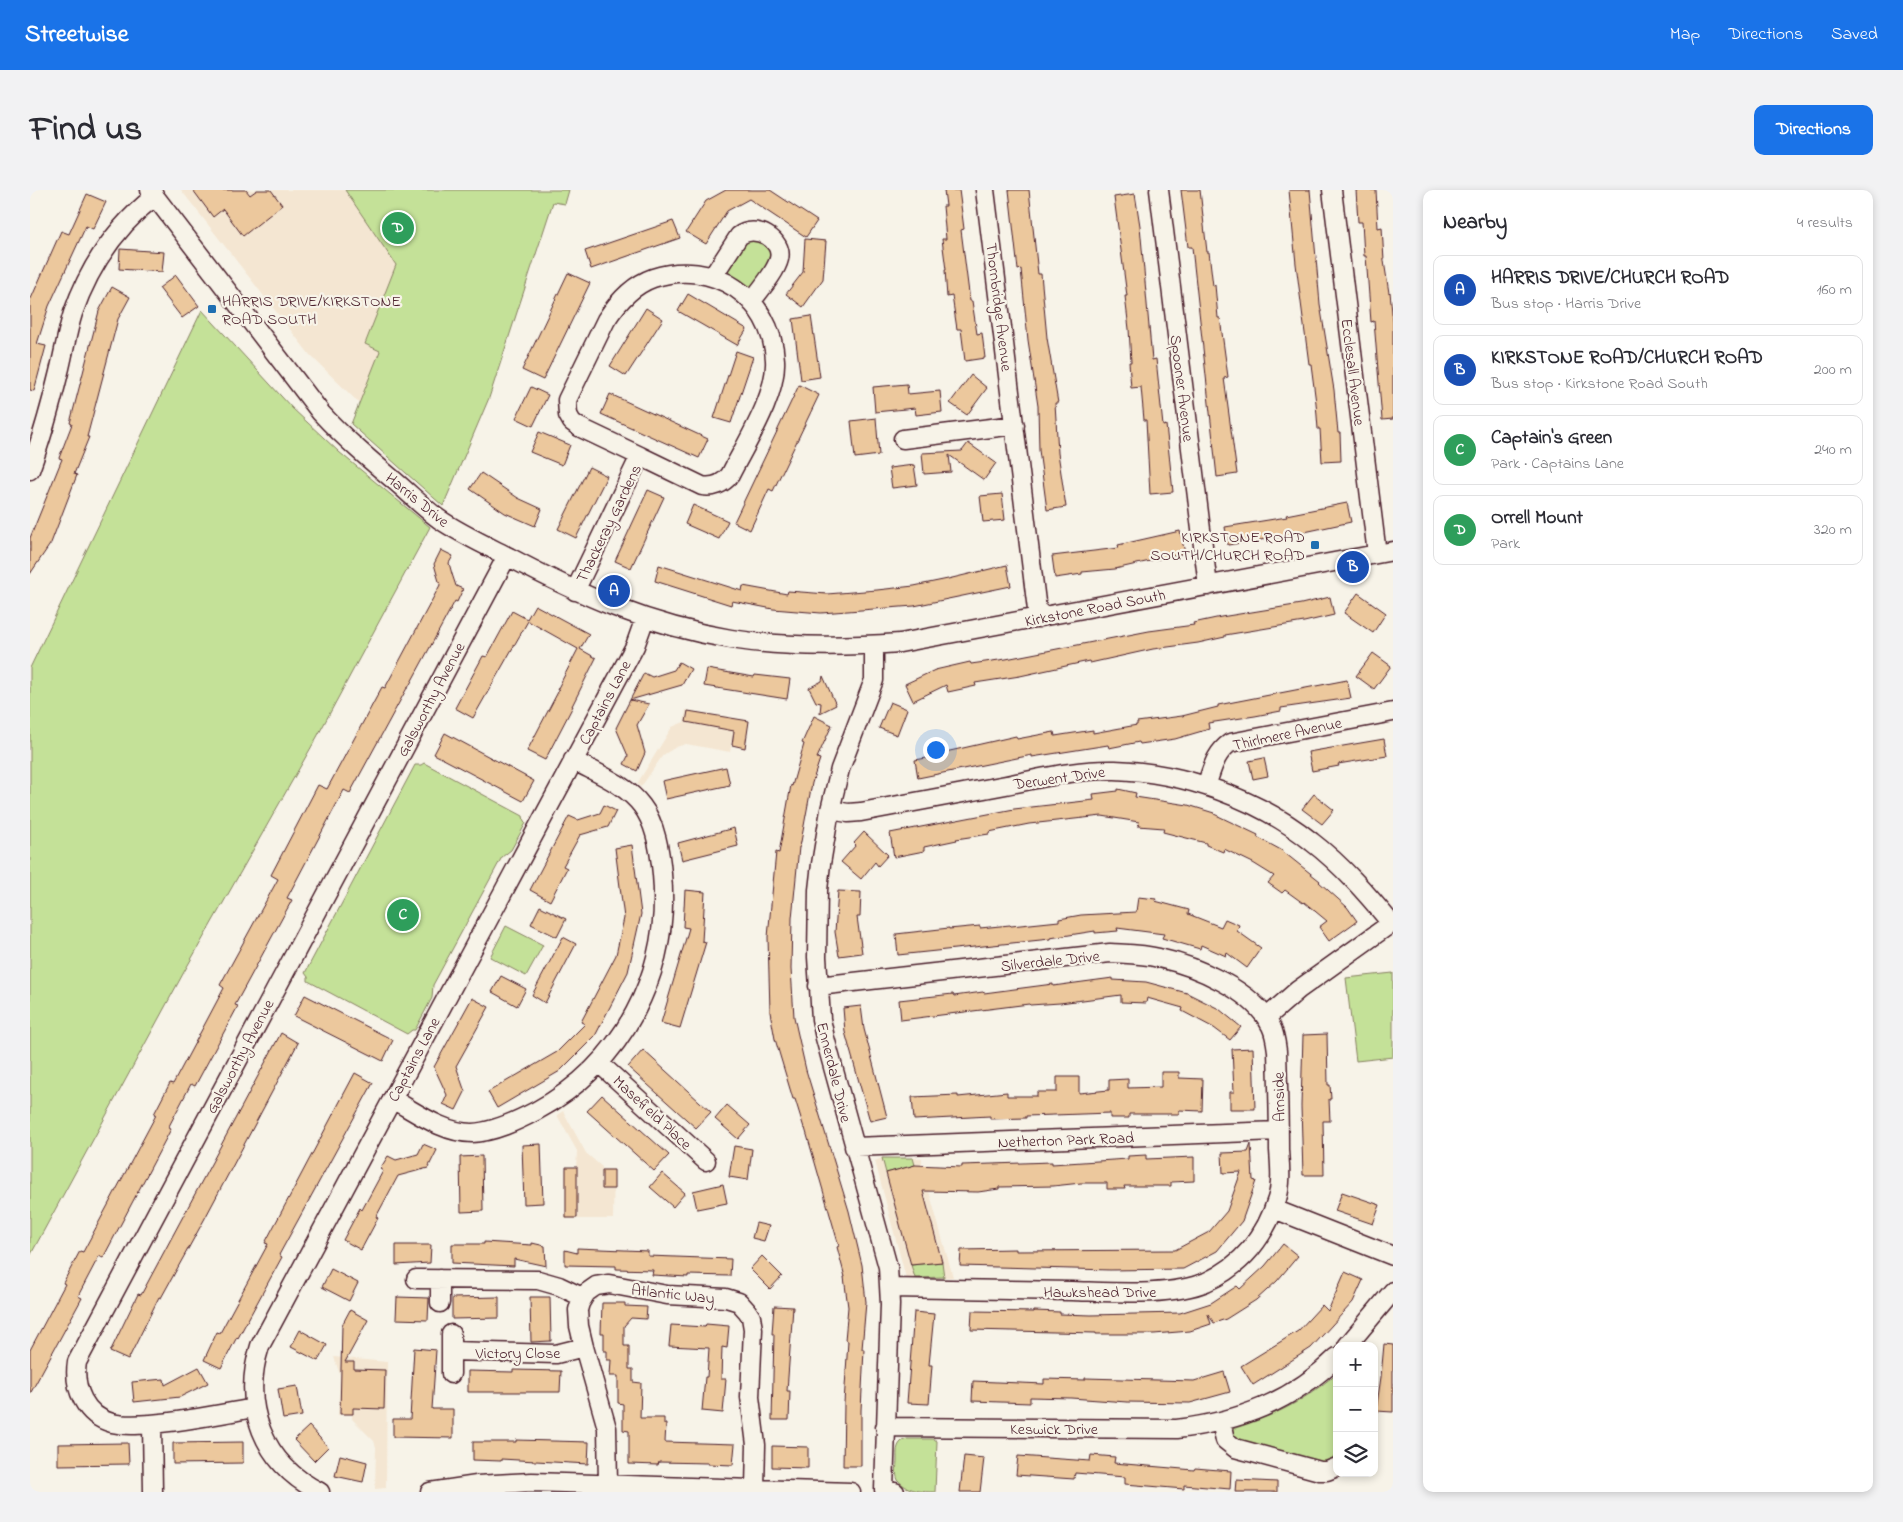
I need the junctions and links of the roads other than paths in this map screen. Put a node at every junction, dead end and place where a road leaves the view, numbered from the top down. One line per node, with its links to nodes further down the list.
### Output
1 (985, 190): 7 (street, Thornbridge Avenue)
2 (1159, 190): 13 (street, Spooner Avenue)
3 (1332, 190): 11 (street, Ecclesall Avenue)
4 (153, 193): 10 (street); 12 (street, Harris Drive)
5 (713, 276): 6 (street, Thackeray Gardens); 6 (street); 9 (street, Thackeray Gardens)
6 (751, 302): 9 (street, Thackeray Gardens)
7 (1015, 425): 8 (street); 16 (street, Thornbridge Avenue)
8 (903, 438)
9 (640, 456): 14 (street, Thackeray Gardens)
10 (30, 470)
11 (1385, 552): 13 (street, Kirkstone Road South)
12 (507, 556): 14 (street, Harris Drive); 45 (street, Galsworthy Avenue)
13 (1208, 586): 16 (street, Kirkstone Road South)
14 (575, 591): 15 (street, Harris Drive)
15 (645, 618): 18 (street, Harris Drive); 20 (street, Captains Lane)
16 (1038, 618): 17 (street, Kirkstone Road South)
17 (874, 645): 18 (street, Kirkstone Road South); 22 (street, Ennerdale Drive)
18 (794, 646)
19 (1393, 712): 21 (street, Thirlmere Avenue)
20 (573, 760): 26 (street); 27 (street, Captains Lane)
21 (1206, 786): 22 (street, Derwent Drive); 23 (street, Derwent Drive)
22 (830, 810): 24 (street, Ennerdale Drive)
23 (1392, 922): 25 (street)
24 (818, 986): 25 (street, Silverdale Drive); 29 (street, Ennerdale Drive)
25 (1266, 1018): 28 (street, Arnside)
26 (599, 1062): 27 (street); 30 (street, Masefield Place)
27 (392, 1099): 43 (street, Captains Lane)
28 (1279, 1131): 29 (street, Netherton Park Road); 31 (street, Arnside)
29 (854, 1147): 35 (street, Ennerdale Drive)
30 (706, 1161)
31 (1274, 1209): 32 (street); 35 (street, Hawkshead Drive)
32 (1393, 1256)
33 (416, 1279): 34 (street)
34 (440, 1279): 37 (street); 38 (street)
35 (890, 1288): 46 (street, Ennerdale Drive)
36 (1393, 1291): 39 (street)
37 (582, 1297): 40 (street); 49 (street, Atlantic Way)
38 (440, 1303)
39 (1350, 1342)
40 (584, 1347): 42 (street, Victory Close); 48 (street)
41 (1333, 1361): 44 (street, Keswick Drive)
42 (451, 1374)
43 (254, 1408): 45 (street, Galsworthy Avenue); 52 (street, Captains Lane)
44 (1221, 1421): 46 (street, Keswick Drive); 47 (street)
45 (152, 1424): 51 (street)
46 (886, 1427): 50 (street, Ennerdale Drive)
47 (1333, 1469)
48 (608, 1484): 49 (street); 53 (street)
49 (755, 1488): 54 (street)
50 (886, 1491)
51 (153, 1492)
52 (320, 1492)
53 (430, 1492)
54 (851, 1492)

